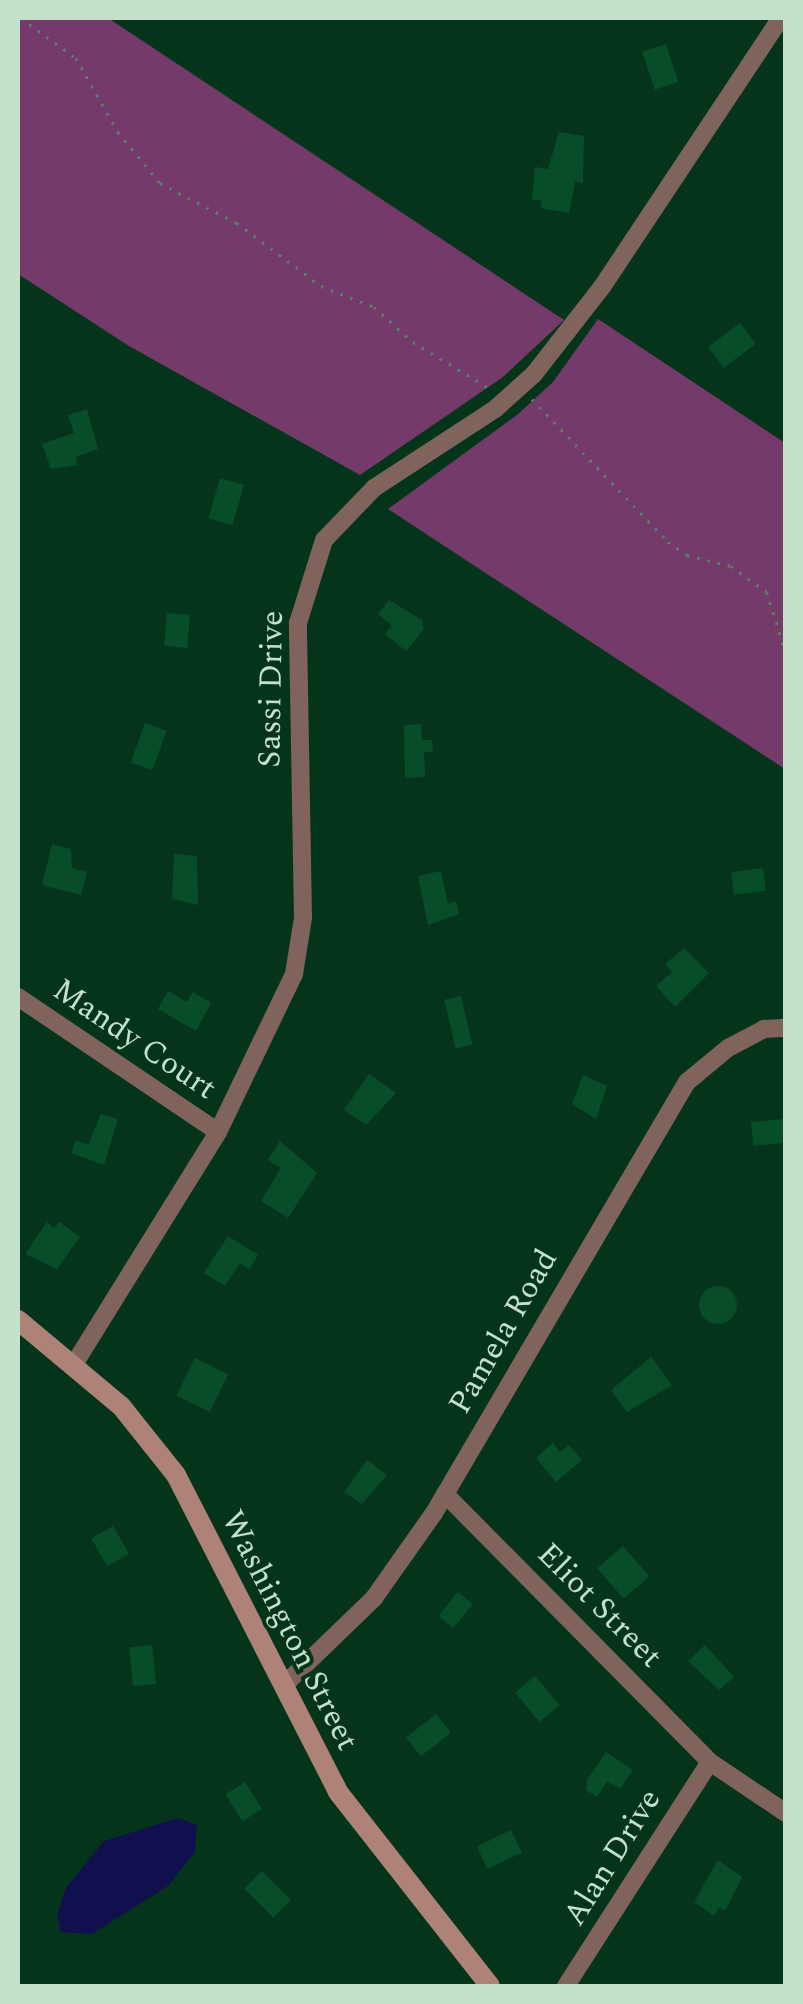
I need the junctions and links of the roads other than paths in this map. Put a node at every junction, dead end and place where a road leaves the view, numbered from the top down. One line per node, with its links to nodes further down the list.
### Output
1 (781, 18): 4 (street, Sassi Drive)
2 (18, 997): 4 (street, Mandy Court)
3 (786, 1028): 7 (street, Pamela Road)
4 (218, 1132): 6 (street, Sassi Drive)
5 (18, 1320): 6 (street, Washington Street)
6 (73, 1366): 8 (street, Washington Street)
7 (445, 1494): 8 (street, Pamela Road); 9 (street, Eliot Street)
8 (283, 1686): 11 (street, Washington Street)
9 (710, 1762): 10 (street); 12 (street, Alan Drive)
10 (786, 1813)
11 (490, 1986)
12 (566, 1986)

